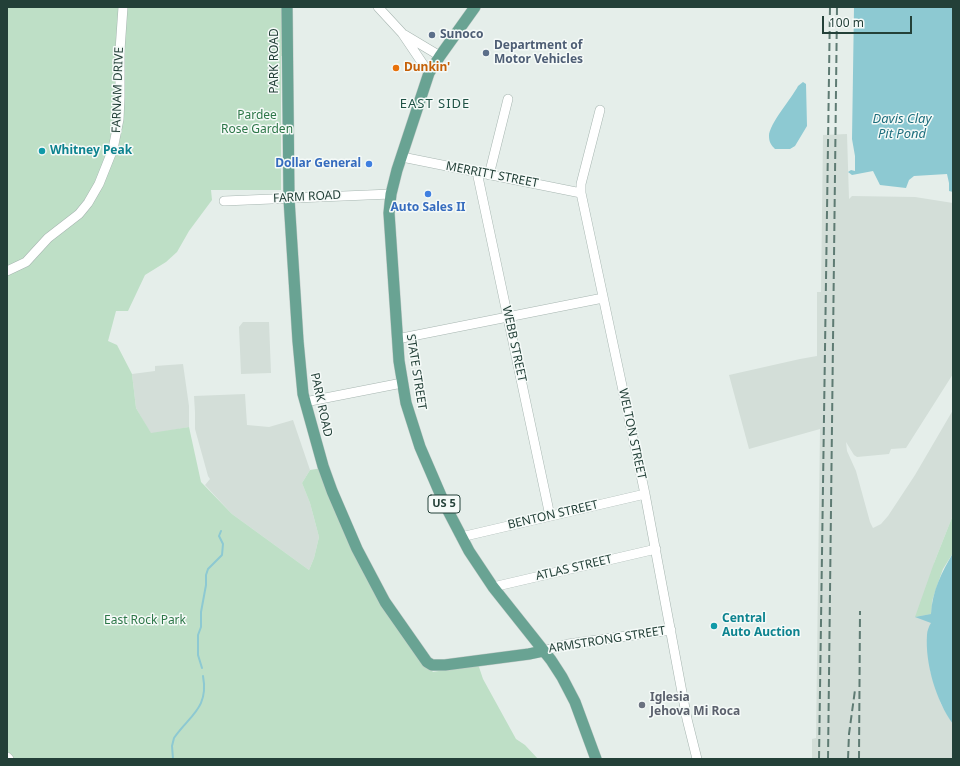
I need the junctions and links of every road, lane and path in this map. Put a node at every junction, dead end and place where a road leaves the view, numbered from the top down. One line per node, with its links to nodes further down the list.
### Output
1 (123, 7): 17 (street, FARNAM DRIVE)
2 (287, 7): 15 (main road, PARK ROAD)
3 (475, 7): 6 (main road, STATE STREET / US 5)
4 (381, 8): 5 (street)
5 (402, 33): 6 (street); 7 (street)
6 (440, 56): 7 (main road, STATE STREET / US 5)
7 (429, 73): 10 (main road, STATE STREET / US 5)
8 (508, 99): 12 (street)
9 (600, 110): 13 (street, WELTON STREET)
10 (402, 157): 11 (street, MERRITT STREET); 14 (main road, STATE STREET / US 5)
11 (477, 172): 12 (street, MERRITT STREET); 19 (street, WEBB STREET)
12 (489, 175): 13 (street, MERRITT STREET)
13 (581, 193): 18 (street, WELTON STREET)
14 (391, 194): 15 (street, FARM ROAD); 20 (main road, STATE STREET / US 5)
15 (290, 198): 16 (street, FARM ROAD); 22 (main road, PARK ROAD)
16 (224, 200)
17 (7, 272)
18 (603, 298): 19 (street); 23 (street, WELTON STREET)
19 (508, 317): 20 (street); 24 (street, WEBB STREET)
20 (397, 339): 21 (main road, STATE STREET / US 5)
21 (402, 383): 22 (street); 25 (main road, STATE STREET / US 5)
22 (305, 402): 29 (main road, PARK ROAD)
23 (645, 494): 24 (street, BENTON STREET); 26 (street, WELTON STREET)
24 (550, 516): 25 (street, BENTON STREET)
25 (461, 538): 27 (main road, STATE STREET / US 5)
26 (656, 549): 27 (street, ATLAS STREET); 28 (street, WELTON STREET)
27 (493, 587): 29 (main road, STATE STREET / US 5)
28 (671, 630): 29 (street, ARMSTRONG STREET); 31 (street, WELTON STREET)
29 (543, 651): 30 (main road, STATE STREET / US 5)
30 (596, 759)
31 (697, 759)

